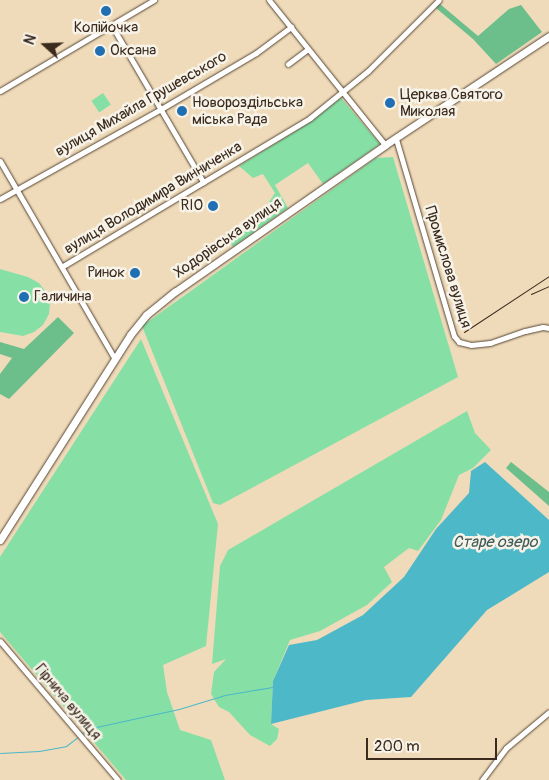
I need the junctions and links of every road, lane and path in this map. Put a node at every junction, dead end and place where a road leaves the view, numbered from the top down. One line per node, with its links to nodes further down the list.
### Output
1 (154, 0): 4 (street)
2 (269, 0): 5 (street)
3 (439, 0): 10 (street, вулиця Володимира Винниченка)
4 (112, 26): 9 (street); 11 (street)
5 (291, 27): 7 (street); 11 (street, вулиця Михайла Грушевського)
6 (549, 36): 12 (main road, Ходорівська вулиця)
7 (308, 49): 8 (street); 10 (street)
8 (288, 64)
9 (0, 91)
10 (342, 93): 13 (street); 15 (street, вулиця Володимира Винниченка)
11 (162, 109): 15 (street); 16 (street, вулиця Михайла Грушевського)
12 (396, 139): 13 (main road, Ходорівська вулиця); 19 (street, Промислова вулиця)
13 (386, 145): 20 (main road, Ходорівська вулиця)
14 (0, 161): 16 (street)
15 (203, 182): 18 (street, вулиця Володимира Винниченка)
16 (17, 188): 17 (street, вулиця Михайла Грушевського); 18 (street)
17 (0, 199)
18 (63, 266): 20 (street)
19 (549, 328)
20 (115, 358): 21 (main road, Ходорівська вулиця)
21 (0, 540)
22 (0, 641): 24 (street, Гірнича вулиця)
23 (549, 712): 25 (street)
24 (118, 780)
25 (482, 780)

